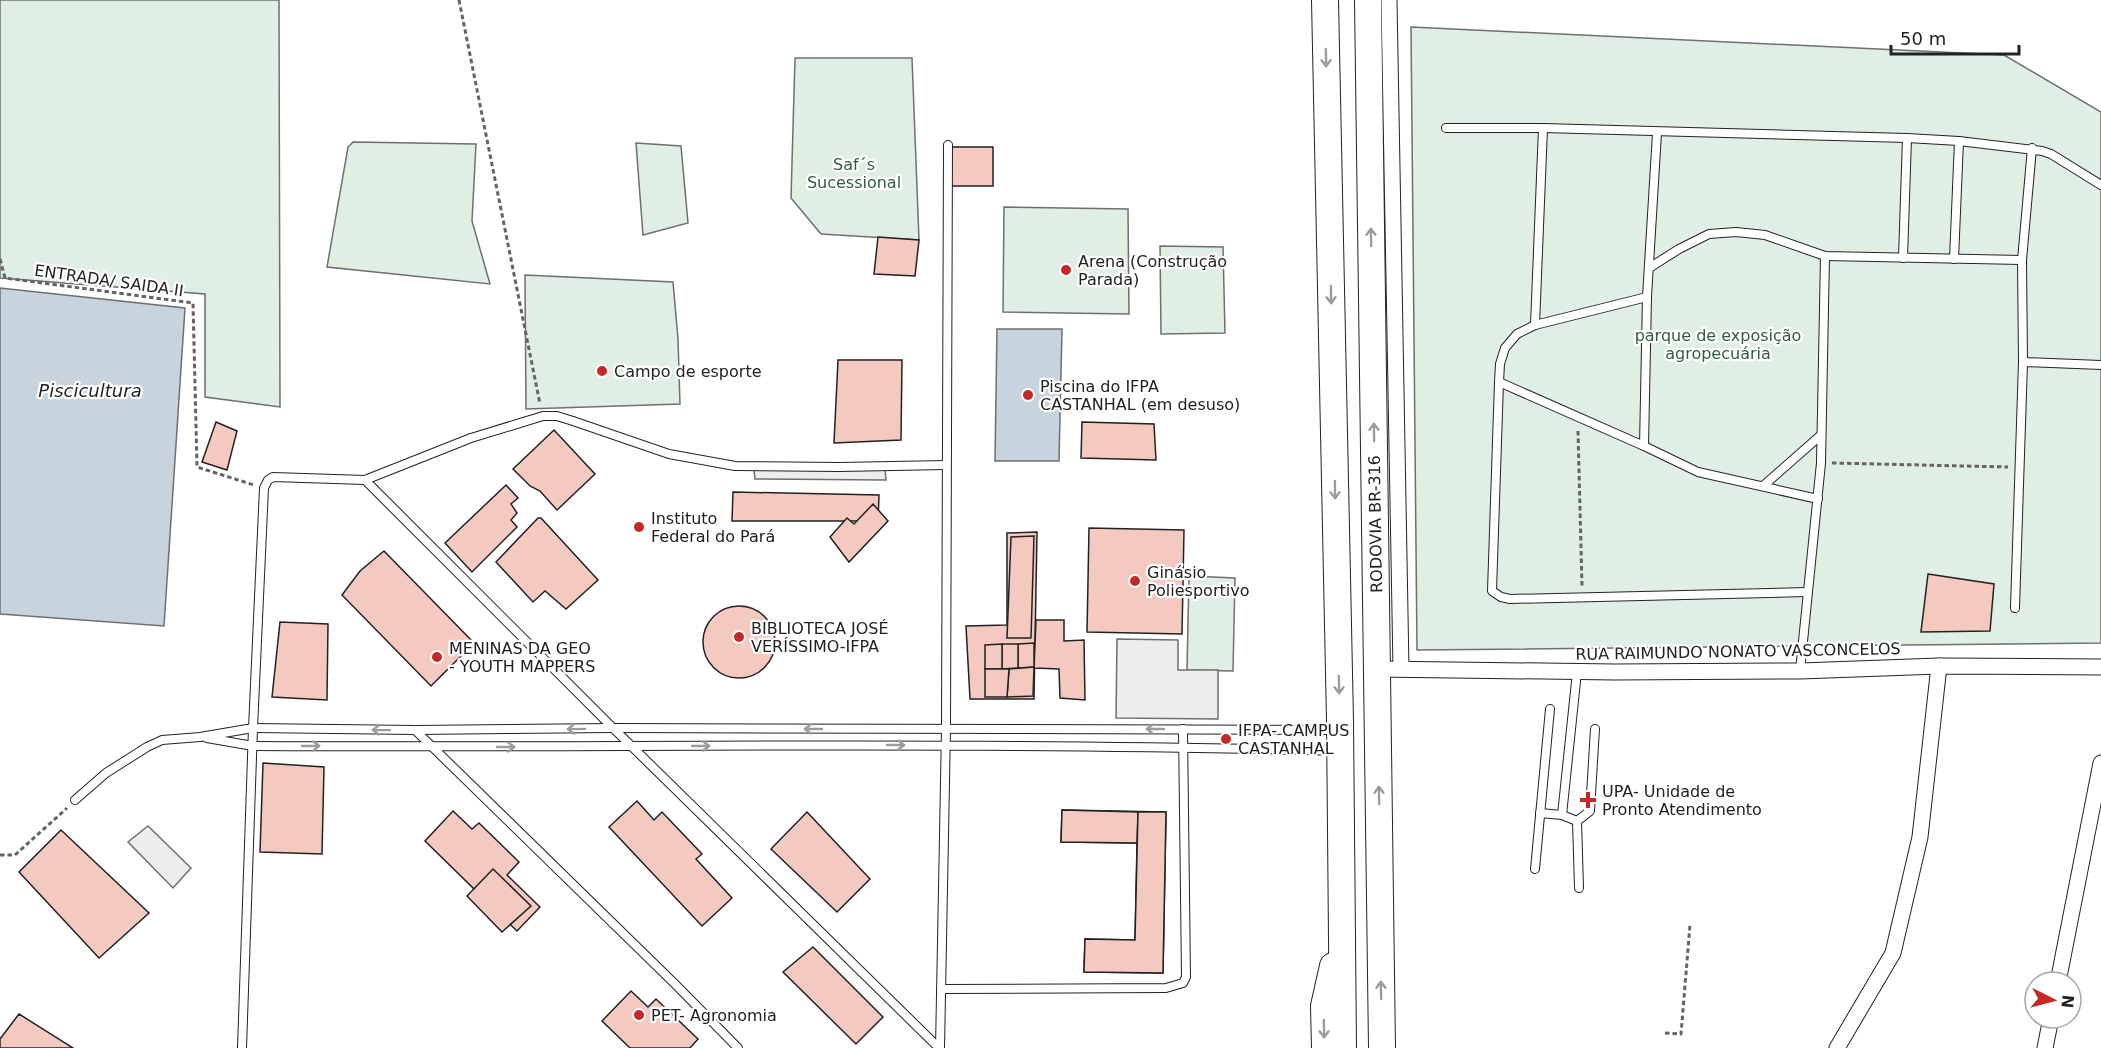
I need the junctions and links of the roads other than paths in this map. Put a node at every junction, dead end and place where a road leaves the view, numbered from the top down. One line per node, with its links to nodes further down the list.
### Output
1 (1325, 0): 43 (highway, one-way to 43)
2 (1368, 0): 32 (highway, RODOVIA BR-316, one-way to 2)
3 (1389, 0): 32 (street)
4 (1446, 128): 5 (lane)
5 (1543, 128): 6 (lane); 18 (lane)
6 (1658, 132): 7 (lane); 16 (lane)
7 (1907, 138): 8 (lane); 13 (lane)
8 (1959, 141): 10 (lane); 14 (lane)
9 (948, 145): 24 (lane)
10 (2032, 148): 11 (lane); 15 (lane)
11 (2101, 185)
12 (1824, 256): 13 (lane); 16 (lane); 22 (lane)
13 (1903, 258): 14 (lane)
14 (1954, 259): 15 (lane)
15 (2022, 260): 19 (lane)
16 (1649, 268): 17 (lane)
17 (1647, 297): 18 (lane); 23 (lane)
18 (1534, 325): 21 (lane)
19 (2023, 362): 20 (lane); 29 (lane)
20 (2101, 365)
21 (1499, 382): 23 (lane); 28 (lane)
22 (1821, 435): 26 (lane); 27 (lane)
23 (1644, 446): 26 (lane)
24 (946, 465): 25 (lane); 38 (lane)
25 (365, 480): 36 (lane); 37 (lane)
26 (1762, 486): 27 (lane)
27 (1818, 499): 28 (lane)
28 (1807, 592): 33 (lane)
29 (2015, 608)
30 (1939, 666): 31 (street, RUA RAIMUNDO NONATO VASCONCELOS); 33 (street, RUA RAIMUNDO NONATO VASCONCELOS); 66 (street)
31 (2101, 667)
32 (1389, 669): 34 (street, RUA RAIMUNDO NONATO VASCONCELOS); 65 (highway, RODOVIA BR-316, one-way to 32)
33 (1800, 671): 34 (street, RUA RAIMUNDO NONATO VASCONCELOS)
34 (1578, 672): 52 (lane)
35 (1550, 709): 51 (lane)
36 (253, 728): 41 (lane, one-way to 36); 42 (lane); 45 (lane)
37 (613, 728): 38 (lane, one-way to 37); 41 (lane, one-way to 41); 46 (lane)
38 (946, 729): 39 (lane, one-way to 38); 44 (lane)
39 (1183, 729): 43 (lane); 48 (lane)
40 (1595, 729): 53 (lane)
41 (415, 730): 47 (lane)
42 (200, 737): 45 (lane); 50 (lane)
43 (1340, 740): 48 (lane); 56 (highway)
44 (945, 744): 46 (lane, one-way to 44); 48 (lane); 58 (lane)
45 (253, 746): 47 (lane, one-way to 47); 60 (lane)
46 (632, 746): 47 (lane, one-way to 46); 62 (lane)
47 (432, 747): 61 (lane)
48 (1184, 747): 58 (lane)
49 (2101, 763): 57 (street)
50 (75, 800)
51 (1540, 813): 52 (lane); 54 (lane)
52 (1562, 814): 53 (lane)
53 (1577, 821): 55 (lane)
54 (1535, 869)
55 (1579, 888)
56 (1342, 930): 63 (highway, one-way to 63); 64 (highway)
57 (2060, 970)
58 (941, 989): 62 (lane)
59 (2049, 1030): 67 (street)
60 (242, 1048)
61 (738, 1048)
62 (940, 1048)
63 (1325, 1048)
64 (1343, 1048)
65 (1382, 1048)
66 (1837, 1048)
67 (2045, 1048)

